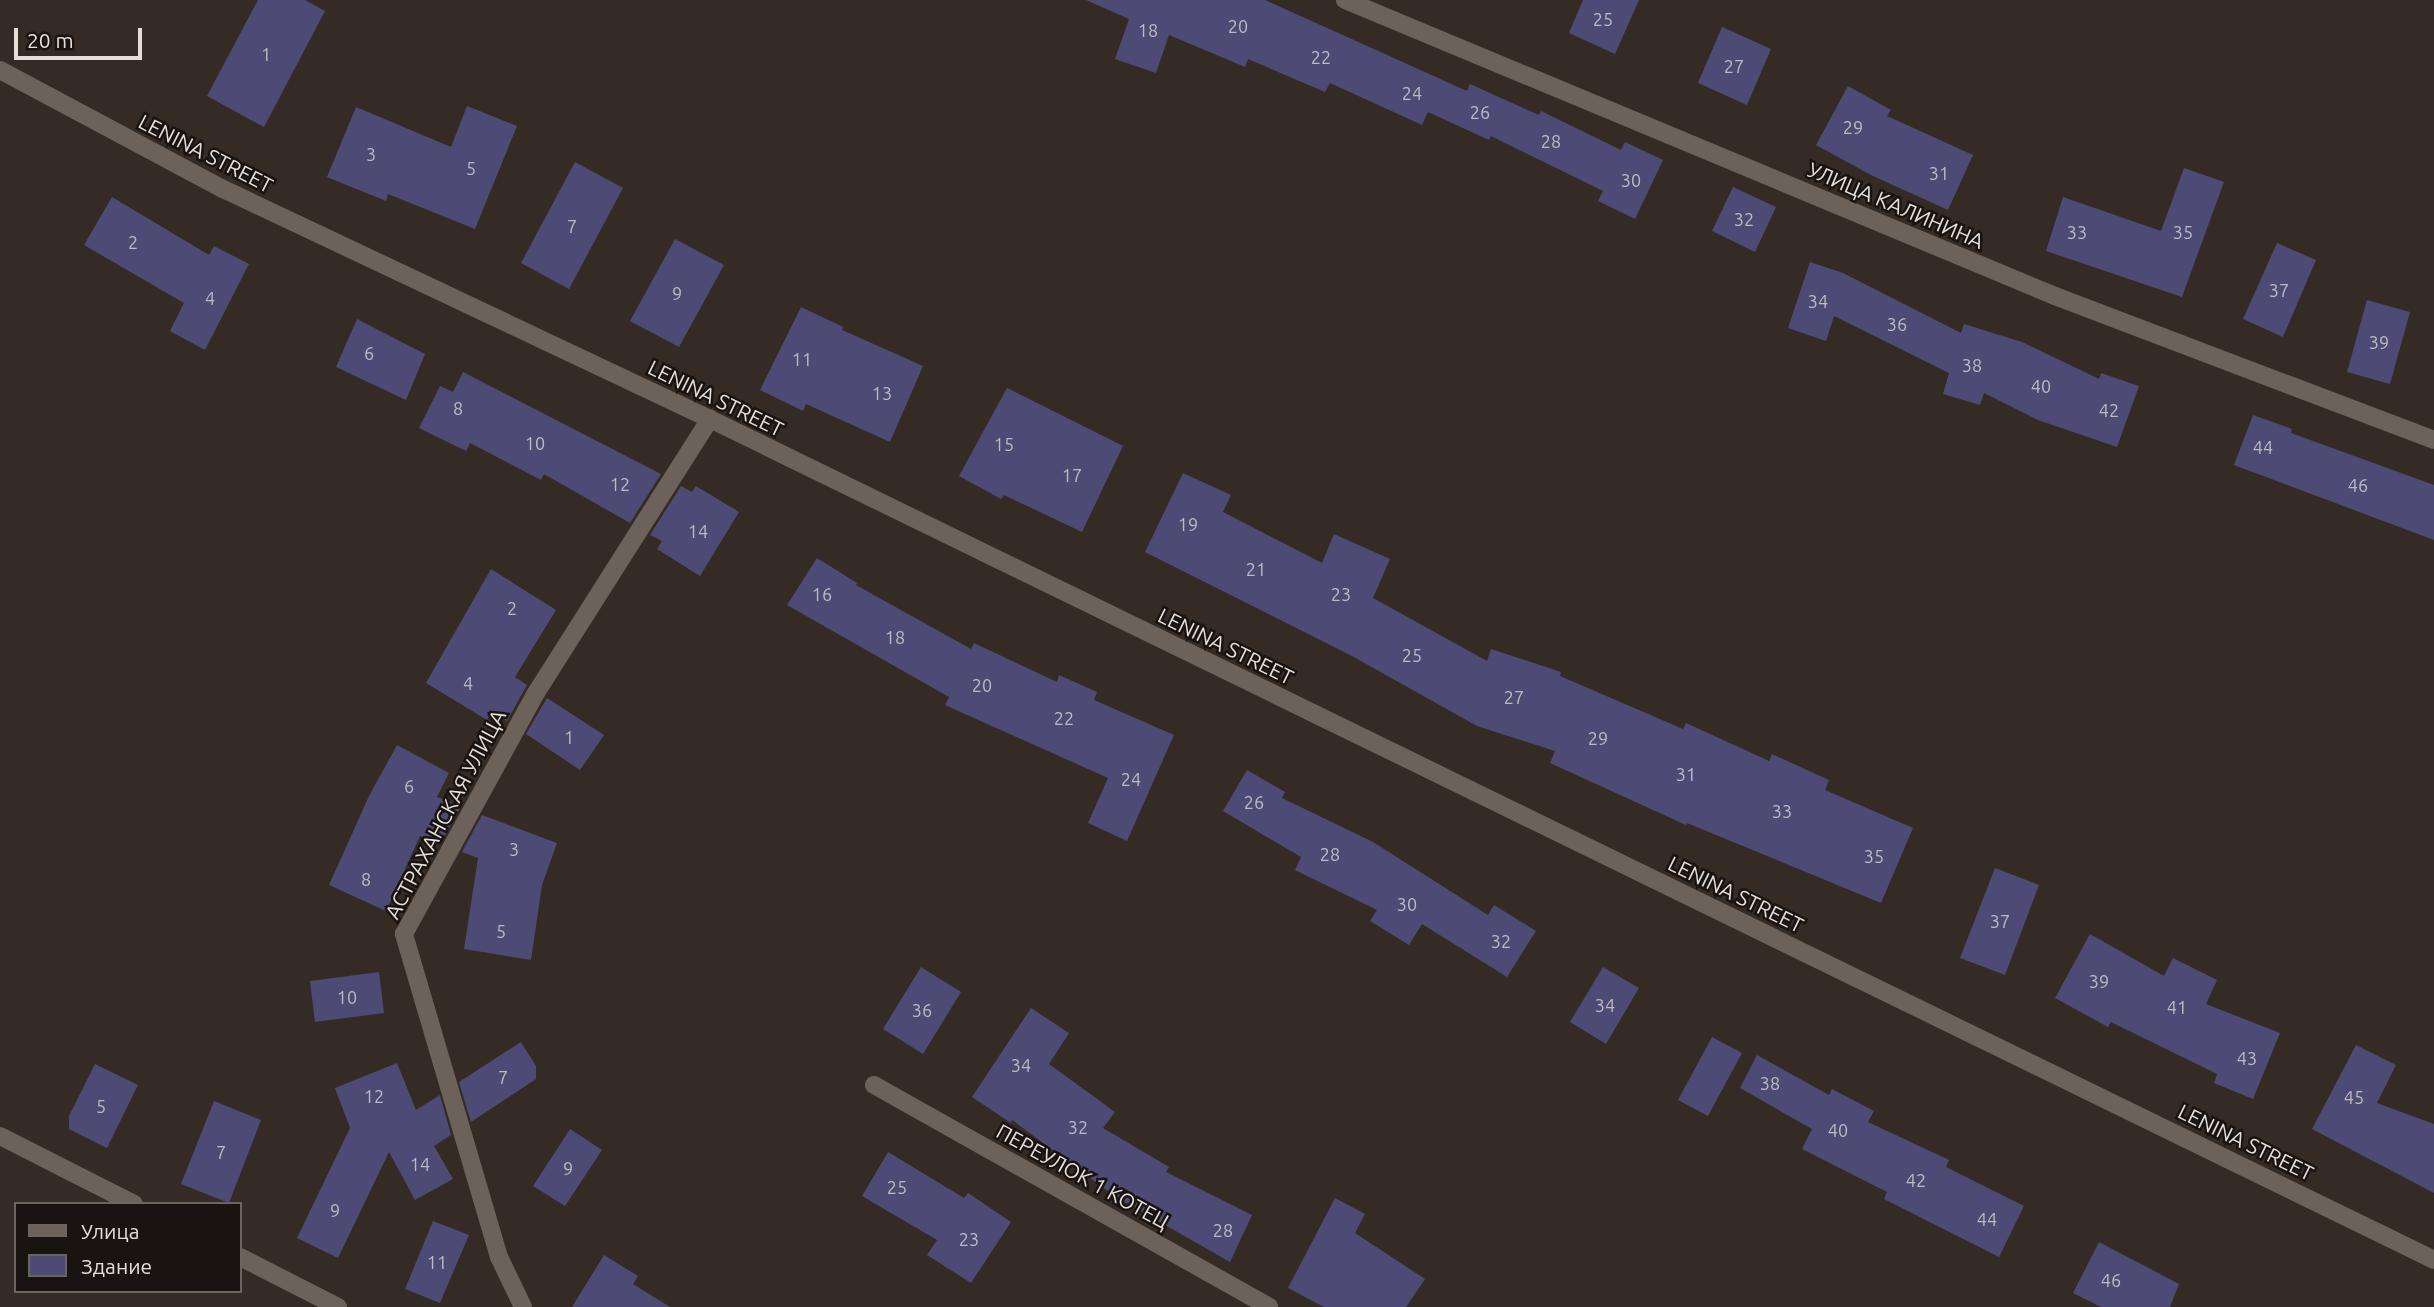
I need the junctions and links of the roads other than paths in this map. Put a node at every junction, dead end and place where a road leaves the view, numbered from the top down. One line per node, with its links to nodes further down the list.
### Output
1 (1345, 0): 4 (street, УЛИЦА КАЛИНИНА)
2 (0, 70): 3 (street, LENINA STREET)
3 (710, 419): 9 (street, LENINA STREET); 11 (street, АСТРАХАНСКАЯ УЛИЦА)
4 (2434, 440)
5 (874, 1085): 12 (street, ПЕРЕУЛОК 1 КОТЕЦ)
6 (0, 1136): 7 (street)
7 (130, 1202)
8 (242, 1258): 10 (street)
9 (2434, 1260)
10 (338, 1307)
11 (523, 1307)
12 (1269, 1307)

